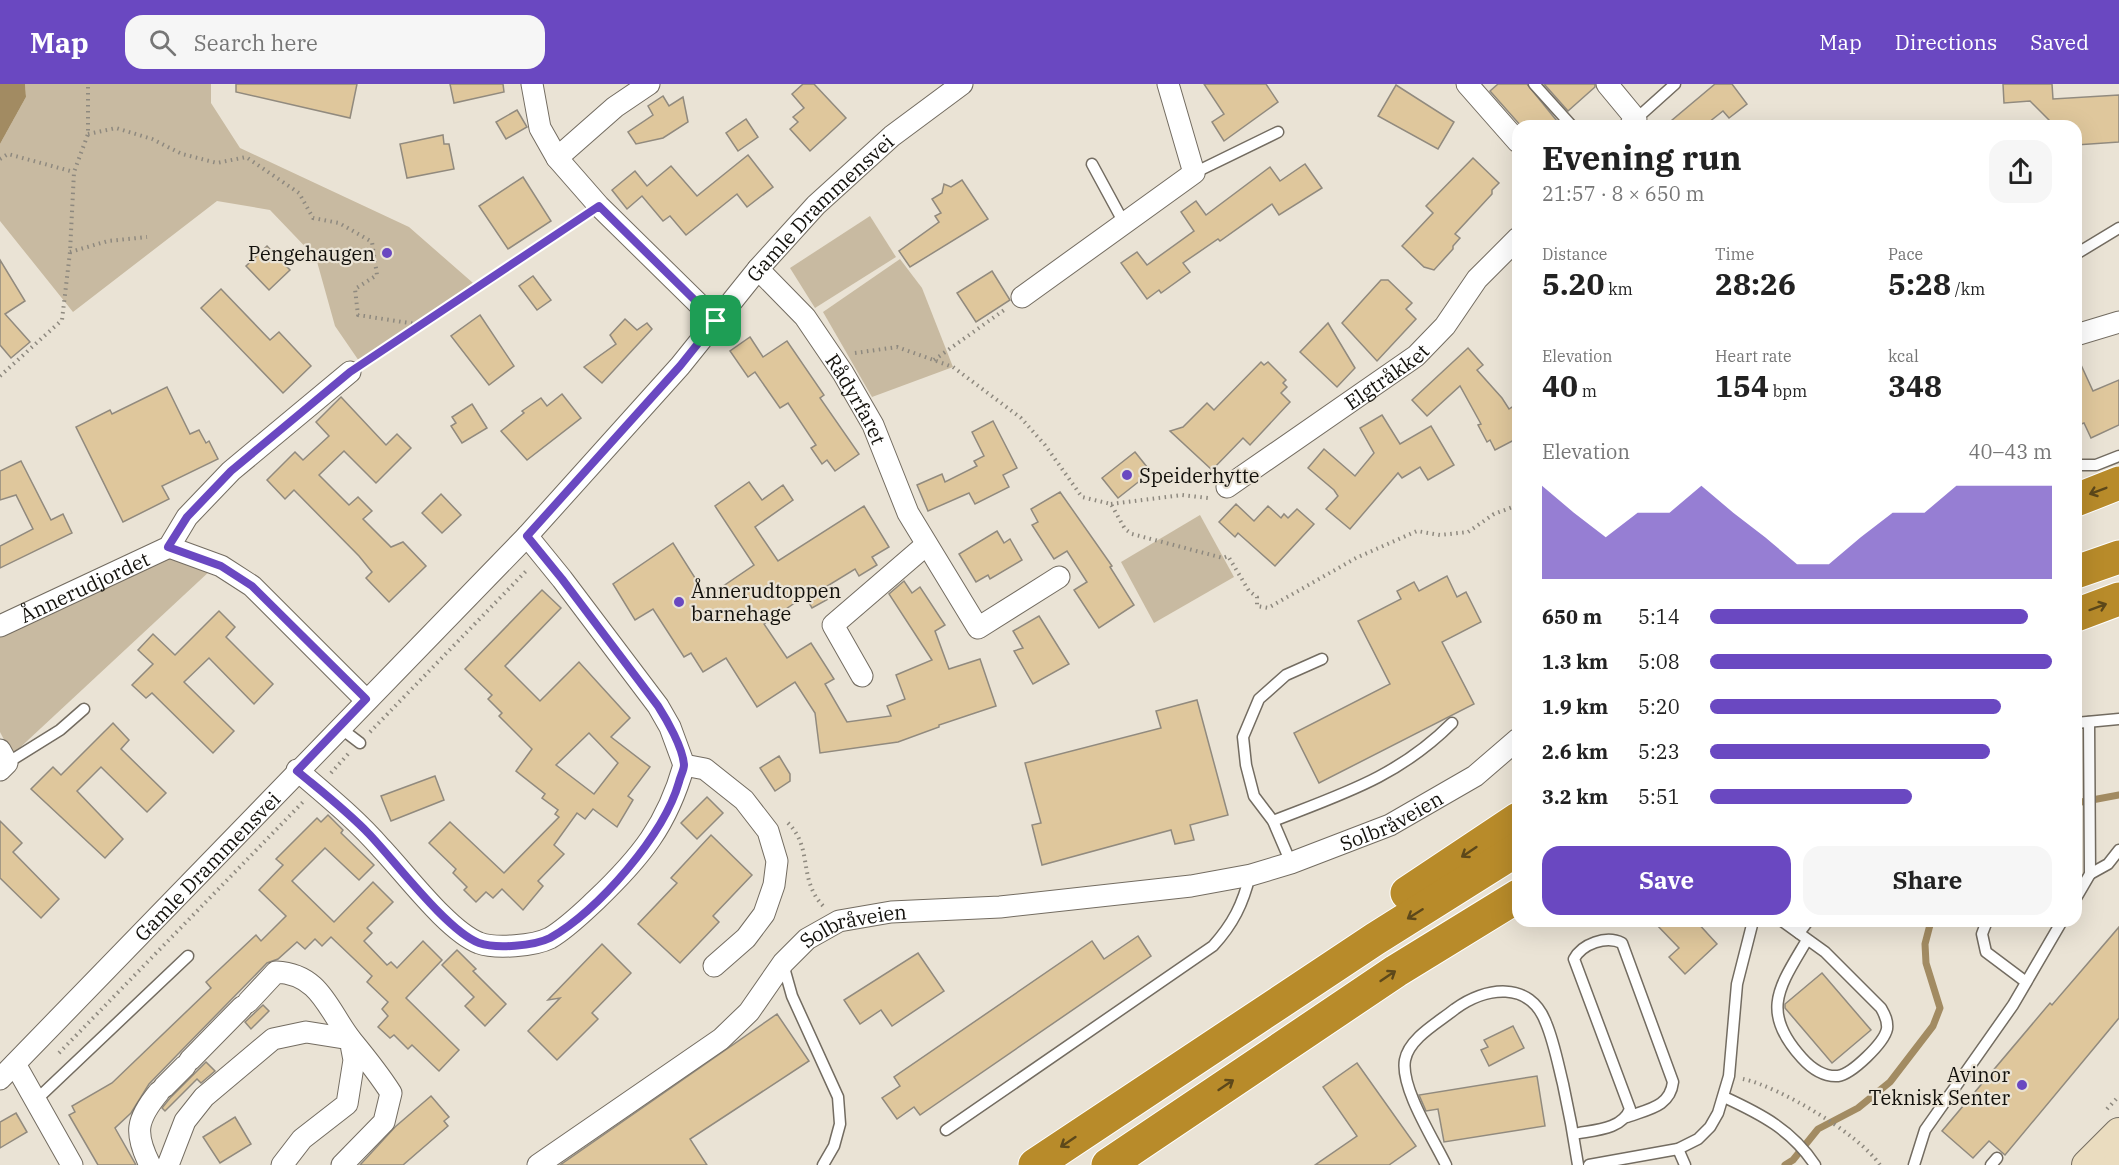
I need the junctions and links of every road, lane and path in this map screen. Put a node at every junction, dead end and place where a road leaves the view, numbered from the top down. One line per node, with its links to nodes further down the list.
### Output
1 (88, 84): 14 (path)
2 (532, 84): 16 (street)
3 (649, 84): 16 (street)
4 (962, 84): 28 (street, Gamle Drammensvei)
5 (1168, 84): 20 (street)
6 (1534, 84): 10 (lane)
7 (1607, 84): 11 (street)
8 (1675, 84): 12 (lane)
9 (1477, 87): 15 (street)
10 (1567, 120)
11 (1631, 120)
12 (1636, 120)
13 (1278, 132): 20 (lane)
14 (88, 134): 19 (path); 32 (path)
15 (1512, 134)
16 (556, 158): 21 (street)
17 (0, 159): 19 (path)
18 (1092, 164): 22 (lane)
19 (74, 172): 27 (path)
20 (1194, 173): 22 (street)
21 (599, 206): 30 (street); 32 (path)
22 (1124, 224): 29 (street)
23 (2119, 228): 26 (lane)
24 (147, 237): 27 (path)
25 (1512, 244): 41 (street, Elgtråkket)
26 (2082, 250)
27 (70, 252): 37 (path)
28 (758, 269): 30 (street, Gamle Drammensvei); 34 (street, Rådyrfaret)
29 (1022, 297): 35 (path)
30 (716, 321): 45 (street, Gamle Drammensvei)
31 (2119, 322): 33 (street)
32 (422, 325): 36 (path)
33 (2082, 333)
34 (835, 360): 35 (path); 46 (street, Rådyrfaret)
35 (934, 360): 43 (path)
36 (350, 372): 47 (street, Ånnerudjordet)
37 (0, 376)
38 (2119, 456): 39 (lane)
39 (2082, 465)
40 (2119, 483): 42 (highway, one-way to 42)
41 (1227, 487): 43 (path)
42 (2082, 498)
43 (1111, 504): 44 (path)
44 (1512, 507)
45 (527, 536): 56 (street, Gamle Drammensvei); 66 (street)
46 (926, 545): 50 (street, Rådyrfaret); 55 (street)
47 (168, 547): 53 (street, Ånnerudjordet); 56 (street, Ånnerudjordet)
48 (2119, 557): 49 (highway)
49 (2082, 570)
50 (1059, 577)
51 (2119, 599): 52 (highway, one-way to 51)
52 (2082, 613)
53 (0, 626)
54 (1322, 659): 68 (lane)
55 (862, 676)
56 (366, 699): 62 (street, Gamle Drammensvei)
57 (84, 709): 65 (lane)
58 (2119, 719): 59 (lane)
59 (2089, 722): 61 (lane); 74 (lane)
60 (1452, 723): 68 (lane)
61 (2082, 723)
62 (339, 727): 63 (lane); 67 (street, Gamle Drammensvei)
63 (360, 743)
64 (1512, 744): 72 (street, Solbråveien)
65 (2, 761)
66 (684, 765): 67 (street); 85 (street)
67 (297, 771): 88 (street, Gamle Drammensvei)
68 (1273, 821): 72 (lane)
69 (1512, 823): 94 (highway, one-way to 94)
70 (2119, 850): 74 (lane)
71 (1512, 853): 94 (highway, one-way to 94)
72 (1291, 863): 73 (street, Solbråveien)
73 (1251, 874): 84 (street, Solbråveien); 95 (lane)
74 (2090, 874): 75 (lane)
75 (2082, 888)
76 (1512, 900): 92 (highway, one-way to 76)
77 (1752, 927): 89 (lane)
78 (1790, 927): 82 (lane)
79 (1806, 927): 82 (lane)
80 (1985, 927): 86 (lane)
81 (2058, 927): 86 (lane)
82 (1803, 936): 82 (lane)
83 (188, 956): 91 (lane)
84 (783, 963): 105 (street, Solbråveien); 106 (lane)
85 (714, 966)
86 (2026, 982): 115 (lane)
87 (350, 1039): 101 (street); 102 (street); 103 (street); 104 (street)
88 (8, 1071): 91 (street)
89 (1729, 1076): 90 (lane); 114 (path)
90 (1724, 1097): 98 (lane); 99 (lane)
91 (36, 1100): 100 (street)
92 (1199, 1104): 108 (highway); 109 (highway)
93 (1627, 1117): 93 (lane); 97 (lane)
94 (1101, 1120): 107 (highway, one-way to 107)
95 (946, 1130)
96 (2119, 1133): 116 (main road)
97 (1574, 1134): 110 (lane); 111 (lane)
98 (1678, 1149): 112 (lane); 113 (lane)
99 (1812, 1161)
100 (72, 1165)
101 (150, 1165)
102 (168, 1165)
103 (282, 1165)
104 (342, 1165)
105 (538, 1165)
106 (823, 1165)
107 (1035, 1165)
108 (1108, 1165)
109 (1144, 1165)
110 (1446, 1165)
111 (1578, 1165)
112 (1589, 1165)
113 (1685, 1165)
114 (1880, 1165)
115 (1914, 1165)
116 (2087, 1165)

